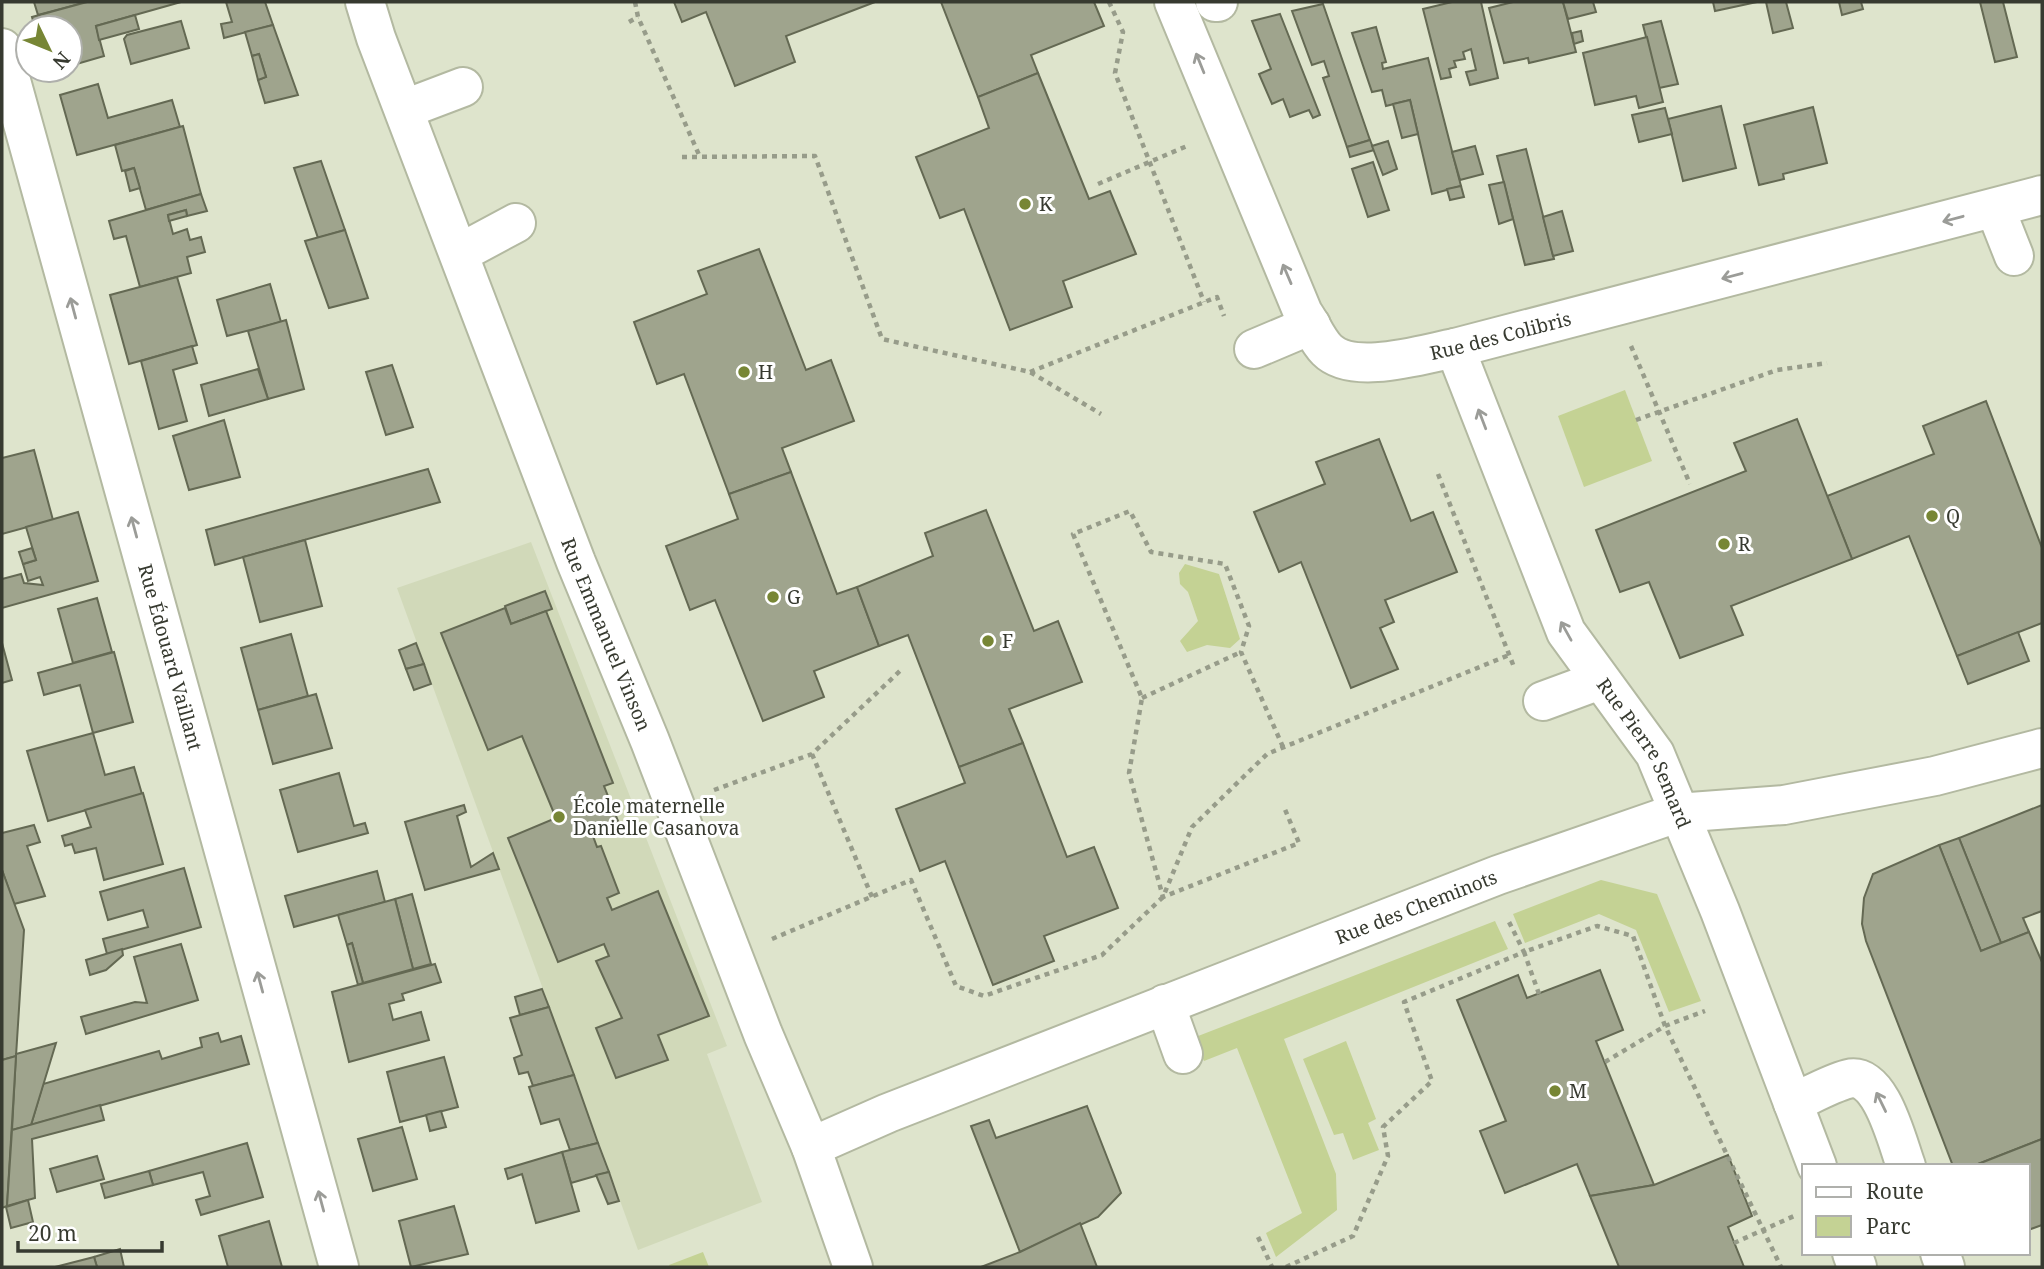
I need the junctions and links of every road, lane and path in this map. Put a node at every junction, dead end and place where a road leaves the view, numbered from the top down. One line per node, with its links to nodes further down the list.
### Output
1 (365, 2): 9 (street, Rue Emmanuel Vinson)
2 (635, 2): 5 (path)
3 (1109, 2): 13 (path)
4 (1174, 2): 10 (street, Rue des Colibris, one-way to 4)
5 (638, 17): 6 (path); 11 (path)
6 (629, 22)
7 (2, 48): 64 (street, Rue Édouard Vaillant, one-way to 7)
8 (463, 87): 9 (street)
9 (405, 109): 18 (street, Rue Emmanuel Vinson)
10 (1227, 129): 13 (path); 23 (street, Rue des Colibris, one-way to 10)
11 (700, 157): 12 (path); 27 (path)
12 (682, 158)
13 (1149, 162): 14 (path); 20 (path)
14 (1098, 184)
15 (2042, 195): 16 (street, Rue des Colibris)
16 (1995, 208): 19 (street); 21 (street, Rue des Colibris, one-way to 21)
17 (516, 223): 18 (street)
18 (460, 253): 42 (street, Rue Emmanuel Vinson)
19 (2014, 256)
20 (1204, 302): 22 (path); 27 (path)
21 (1614, 306): 24 (street, Rue des Colibris); 28 (path)
22 (1226, 320)
23 (1311, 326): 24 (street, Rue des Colibris); 25 (street)
24 (1455, 348): 36 (street, Rue Pierre Semard, one-way to 24)
25 (1254, 349)
26 (1827, 363): 28 (path)
27 (1030, 372): 29 (path)
28 (1659, 411): 30 (path); 32 (path)
29 (1101, 414)
30 (1636, 420)
31 (1438, 474): 34 (path)
32 (1690, 484)
33 (1241, 652): 38 (path); 38 (path); 39 (path)
34 (1509, 655): 37 (path); 39 (path)
35 (901, 670): 41 (path)
36 (1600, 680): 37 (street); 44 (street, Rue Pierre Semard)
37 (1530, 689)
38 (1142, 698): 46 (path)
39 (1283, 747): 46 (path)
40 (2042, 748): 44 (street, Rue des Cheminots)
41 (812, 754): 42 (path); 45 (path)
42 (674, 805): 49 (street, Rue Emmanuel Vinson)
43 (1284, 807): 46 (path)
44 (1677, 813): 51 (street, Rue des Cheminots); 56 (street, Rue Pierre Semard)
45 (872, 897): 46 (path); 49 (path)
46 (1163, 897)
47 (1509, 922): 48 (path)
48 (1524, 952): 50 (path); 53 (path); 67 (path)
49 (732, 956): 57 (street, Rue Emmanuel Vinson)
50 (1539, 994)
51 (1166, 1004): 54 (street); 57 (street, Rue des Cheminots)
52 (1705, 1011): 53 (path)
53 (1665, 1026): 55 (path); 61 (path)
54 (1182, 1054)
55 (1605, 1062)
56 (1793, 1103): 58 (street, Rue Pierre Semard); 59 (street, one-way to 56)
57 (811, 1147): 65 (street, Rue Emmanuel Vinson)
58 (1816, 1164)
59 (1905, 1164)
60 (1794, 1216): 61 (path)
61 (1765, 1229): 63 (path); 68 (path)
62 (1258, 1237): 66 (path)
63 (1734, 1242)
64 (339, 1267)
65 (853, 1267)
66 (1272, 1267)
67 (1286, 1267)
68 (1780, 1267)

